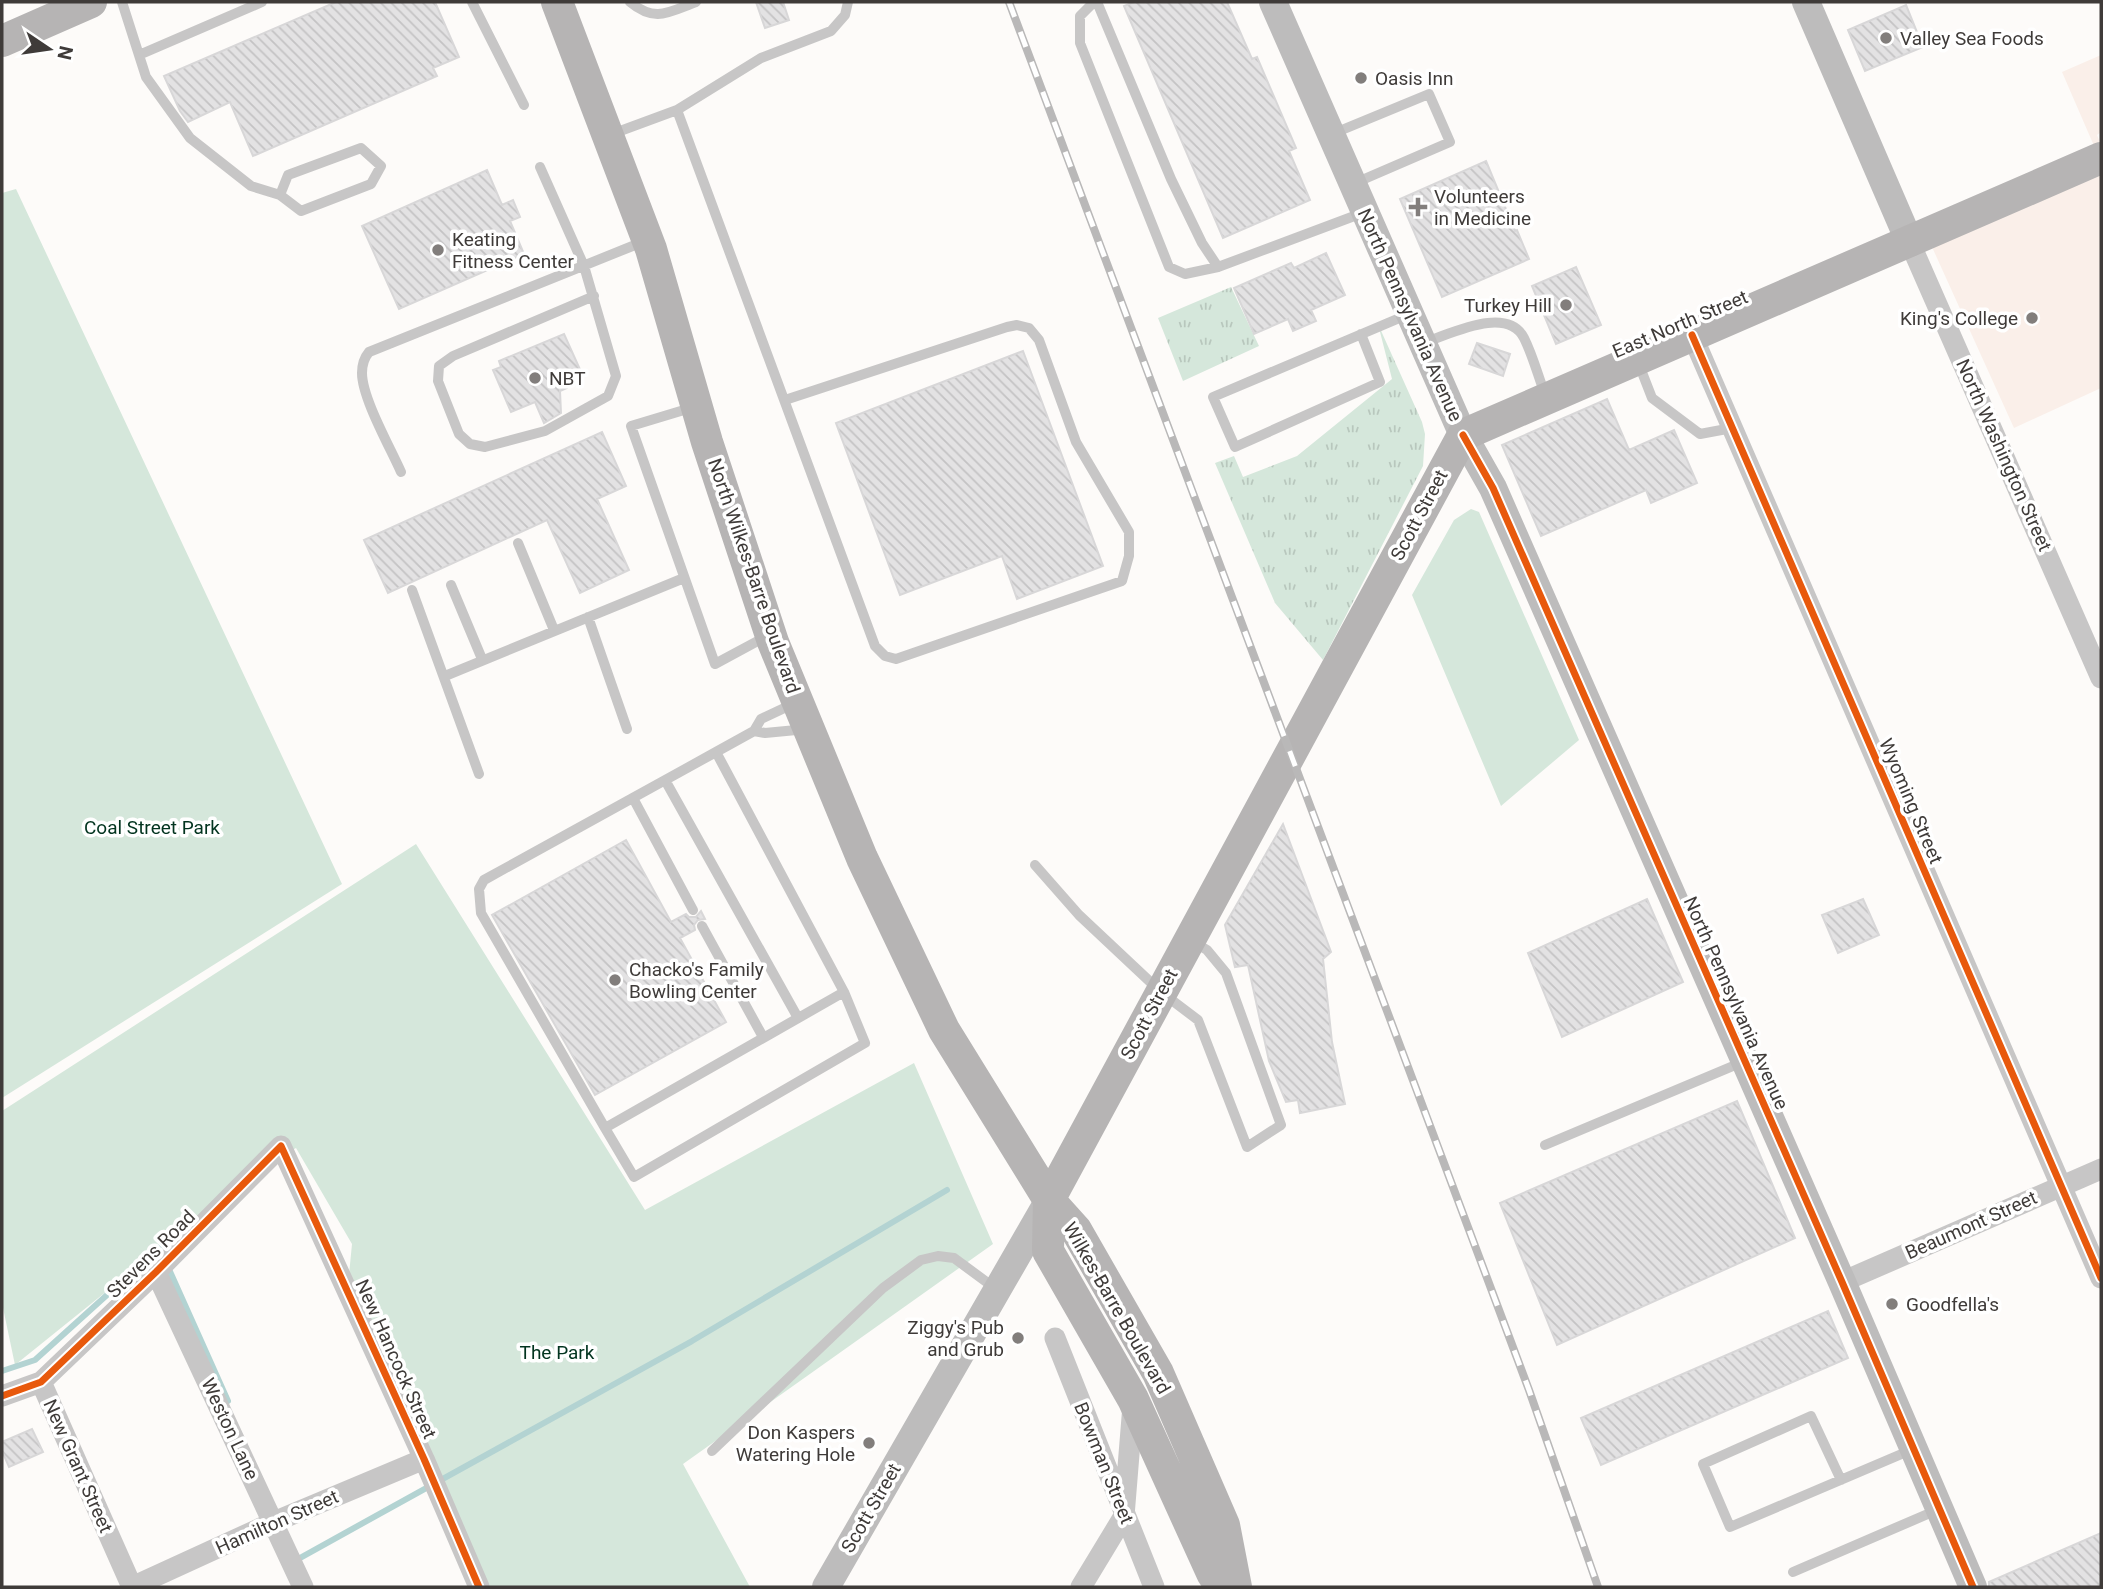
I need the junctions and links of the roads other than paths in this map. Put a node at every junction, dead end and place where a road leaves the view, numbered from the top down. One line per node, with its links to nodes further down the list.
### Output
1 (91, 2): 12 (main road)
2 (122, 2): 13 (lane)
3 (262, 2): 13 (lane)
4 (472, 2): 14 (lane)
5 (557, 2): 16 (main road, North Wilkes-Barre Boulevard)
6 (630, 2): 7 (lane)
7 (696, 2)
8 (848, 2): 15 (lane)
9 (1096, 2): 26 (lane); 26 (lane)
10 (1806, 2): 24 (street, North Washington Street)
11 (1276, 3): 17 (street, North Pennsylvania Avenue)
12 (2, 41)
13 (139, 55): 21 (lane)
14 (524, 105)
15 (677, 110): 16 (lane); 34 (lane)
16 (609, 135): 23 (main road, North Wilkes-Barre Boulevard)
17 (1331, 135): 20 (street, North Pennsylvania Avenue); 20 (lane)
18 (2101, 158): 24 (main road, East North Street)
19 (540, 167): 25 (lane)
20 (1352, 184): 22 (street, North Pennsylvania Avenue)
21 (280, 195): 21 (lane)
22 (1365, 212): 26 (lane); 28 (street, North Pennsylvania Avenue)
23 (648, 240): 25 (lane); 35 (main road, North Wilkes-Barre Boulevard)
24 (1910, 243): 30 (main road, East North Street); 48 (street, North Washington Street)
25 (584, 266): 27 (lane); 38 (lane)
26 (1218, 267)
27 (594, 296): 27 (lane)
28 (1409, 314): 29 (lane); 31 (street, North Pennsylvania Avenue)
29 (1361, 334): 29 (lane)
30 (1692, 335): 32 (main road, East North Street); 36 (street, Wyoming Street)
31 (1422, 343): 33 (lane); 37 (street, North Pennsylvania Avenue)
32 (1637, 359): 33 (main road, East North Street); 36 (lane)
33 (1547, 398): 37 (main road, East North Street)
34 (785, 400): 34 (lane)
35 (697, 407): 40 (lane); 45 (main road, North Wilkes-Barre Boulevard)
36 (1732, 428): 69 (street, Wyoming Street)
37 (1463, 435): 59 (main road, Scott Street); 64 (street, North Pennsylvania Avenue)
38 (401, 472)
39 (518, 544): 44 (lane)
40 (684, 578): 43 (lane); 45 (lane)
41 (451, 585): 46 (lane)
42 (412, 590): 47 (lane)
43 (588, 617): 44 (lane); 50 (lane)
44 (554, 630): 46 (lane)
45 (770, 634): 49 (main road, North Wilkes-Barre Boulevard)
46 (482, 659): 47 (lane)
47 (445, 676): 53 (lane)
48 (2101, 678)
49 (803, 715): 51 (lane); 51 (lane); 70 (main road, North Wilkes-Barre Boulevard)
50 (627, 729)
51 (754, 731): 52 (lane)
52 (716, 752): 54 (lane); 60 (lane)
53 (479, 774)
54 (665, 780): 55 (lane); 62 (lane)
55 (633, 798): 57 (lane); 65 (lane)
56 (1035, 865): 61 (lane)
57 (693, 910)
58 (702, 926): 63 (lane)
59 (1189, 940): 61 (main road, Scott Street); 61 (lane)
60 (844, 992): 62 (lane); 65 (lane)
61 (1161, 992): 70 (main road, Scott Street)
62 (798, 1018): 63 (lane)
63 (763, 1038): 65 (lane)
64 (1745, 1061): 66 (lane); 73 (street, North Pennsylvania Avenue)
65 (605, 1128)
66 (1545, 1145)
67 (281, 1146): 71 (street, Stevens Road); 81 (street, New Hancock Street)
68 (2101, 1169): 69 (street, Beaumont Street)
69 (2061, 1186): 72 (street, Wyoming Street); 73 (street, Beaumont Street)
70 (1049, 1200): 74 (street, Scott Street); 78 (main road, Wilkes-Barre Boulevard); 94 (main road, Wilkes-Barre Boulevard)
71 (156, 1272): 76 (street, Stevens Road); 85 (street, Weston Lane)
72 (2101, 1279)
73 (1842, 1282): 79 (street, North Pennsylvania Avenue)
74 (996, 1289): 80 (lane); 90 (street, Scott Street)
75 (1055, 1338): 84 (street, Bowman Street)
76 (41, 1382): 77 (street, New Grant Street); 87 (street, New Grant Street)
77 (2, 1395)
78 (1133, 1399): 84 (street); 93 (main road, Wilkes-Barre Boulevard)
79 (1914, 1448): 82 (lane); 83 (street, North Pennsylvania Avenue)
80 (712, 1451)
81 (424, 1460): 85 (street, Hamilton Street); 89 (street, New Hancock Street)
82 (1841, 1480): 82 (lane)
83 (1940, 1509): 86 (lane); 95 (street, North Pennsylvania Avenue)
84 (1124, 1516): 91 (street); 92 (street, Bowman Street)
85 (274, 1522): 87 (street, Hamilton Street); 88 (street, Weston Lane)
86 (1793, 1572)
87 (132, 1587)
88 (303, 1587)
89 (479, 1587)
90 (826, 1587)
91 (1081, 1587)
92 (1154, 1587)
93 (1221, 1587)
94 (1236, 1587)
95 (1973, 1587)

